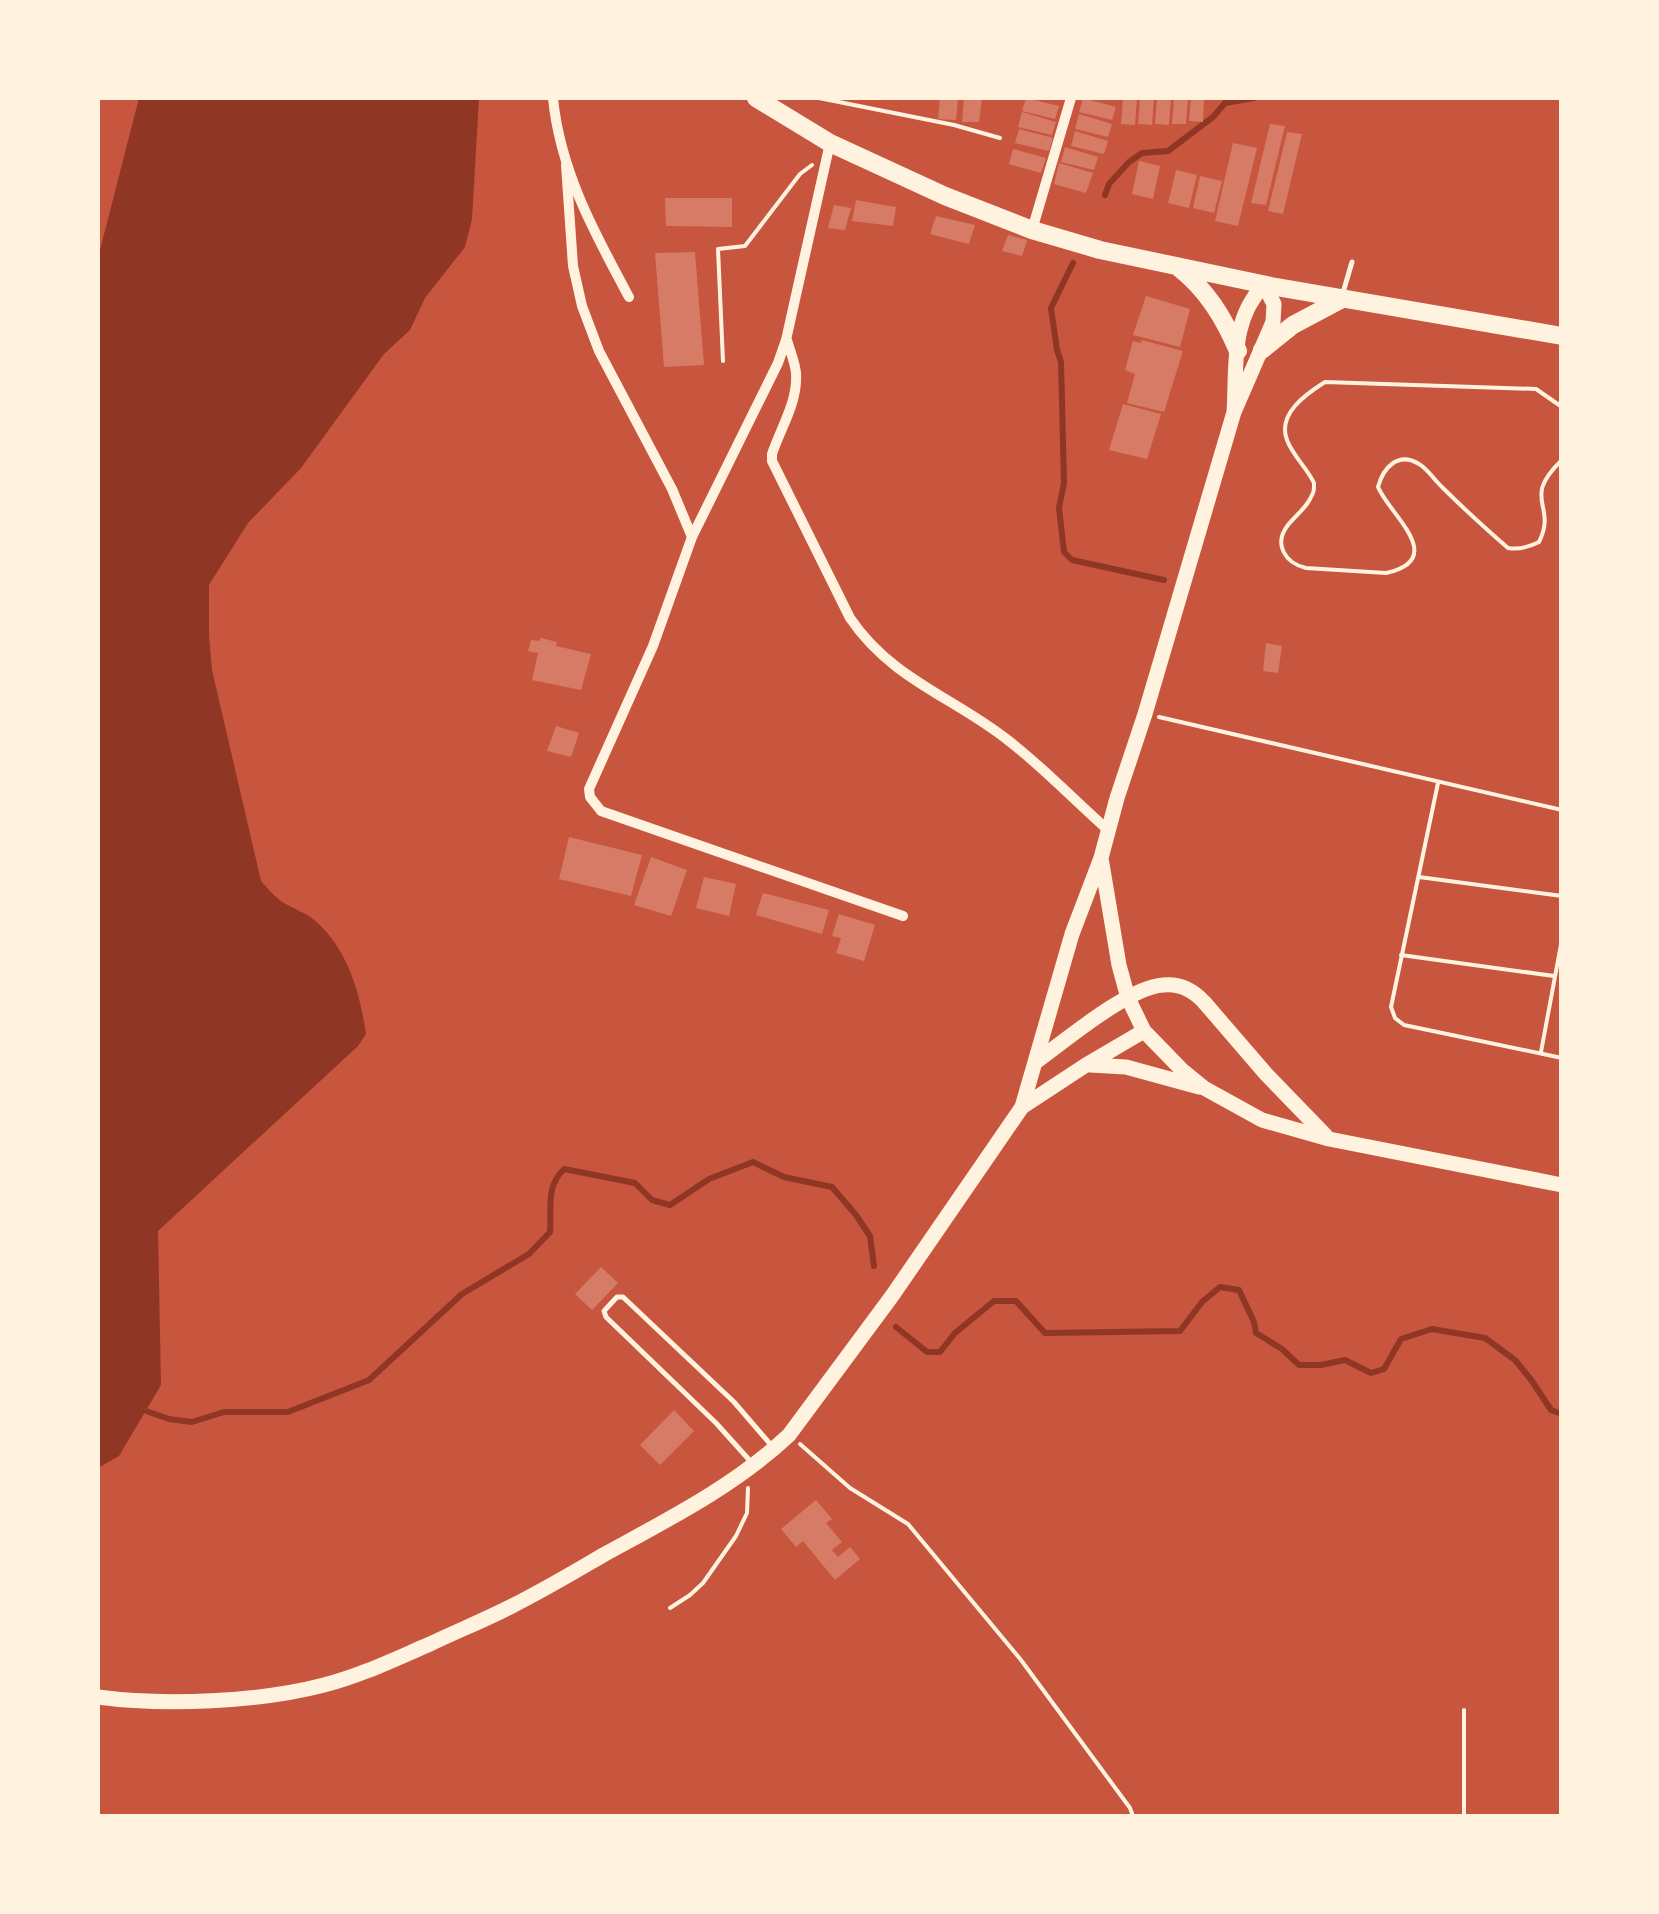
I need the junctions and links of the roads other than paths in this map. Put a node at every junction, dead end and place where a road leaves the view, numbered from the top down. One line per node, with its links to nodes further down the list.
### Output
1 (553, 98): 6 (street)
2 (756, 98): 4 (main road)
3 (1071, 98): 7 (street)
4 (776, 104): 5 (main road)
5 (827, 151): 7 (main road); 14 (street)
6 (566, 165): 11 (street); 18 (street)
7 (1032, 230): 9 (main road)
8 (1352, 262): 12 (lane)
9 (1175, 264): 10 (main road); 16 (main road)
10 (1264, 284): 12 (main road); 15 (main road); 16 (main road)
11 (629, 298)
12 (1342, 298): 13 (main road); 15 (main road)
13 (1556, 333)
14 (786, 340): 18 (street); 19 (street)
15 (1262, 350): 17 (main road)
16 (1238, 351): 17 (main road)
17 (1234, 412): 19 (main road)
18 (692, 537): 21 (street)
19 (1108, 830): 20 (main road)
20 (1101, 858): 22 (main road); 24 (main road)
21 (903, 916)
22 (1128, 998): 23 (main road); 24 (main road); 28 (main road)
23 (1144, 1030): 25 (main road); 26 (main road)
24 (1037, 1061): 27 (main road)
25 (1086, 1065): 26 (main road); 27 (main road)
26 (1204, 1088): 28 (main road)
27 (1022, 1107): 30 (main road)
28 (1329, 1139): 29 (main road)
29 (1562, 1184)
30 (774, 1450): 31 (main road); 31 (lane)
31 (752, 1467): 32 (main road)
32 (98, 1697)

